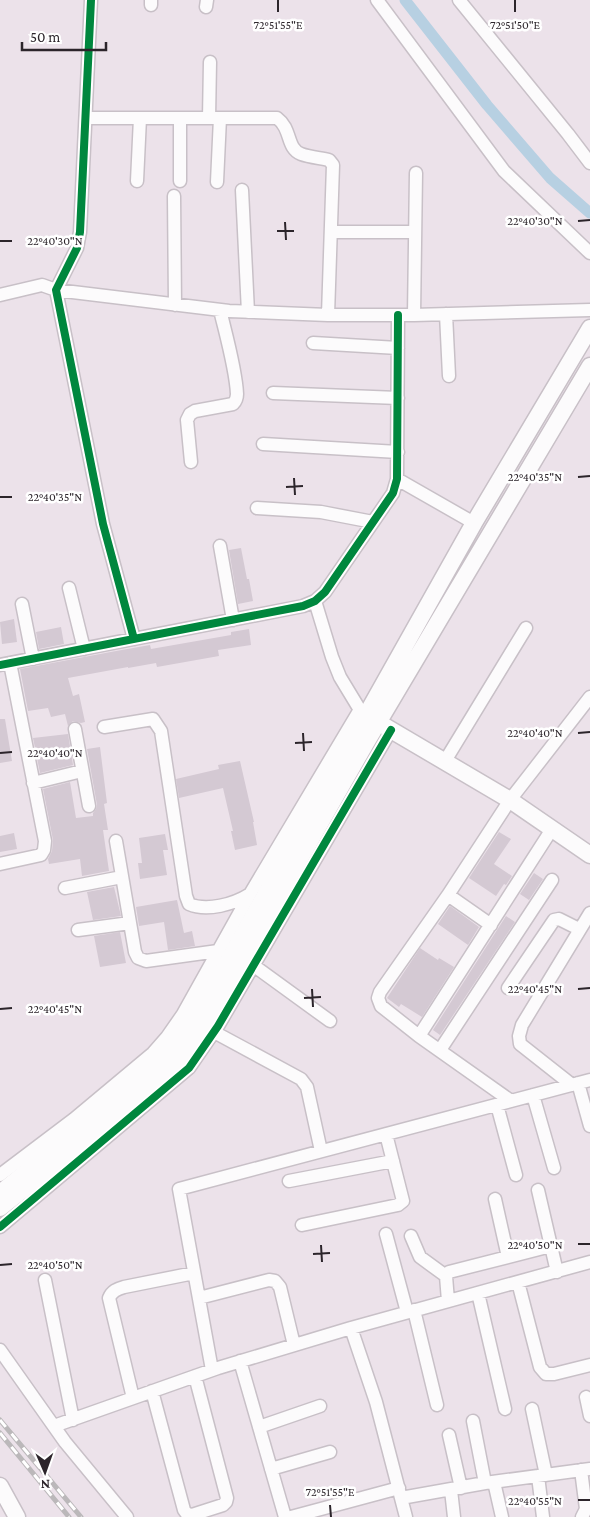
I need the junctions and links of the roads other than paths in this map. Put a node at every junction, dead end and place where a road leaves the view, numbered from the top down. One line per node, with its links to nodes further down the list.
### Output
1 (90, 0): 5 (street)
2 (377, 0): 18 (street)
3 (459, 0): 9 (street)
4 (210, 62): 8 (street)
5 (86, 118): 6 (street); 19 (street)
6 (140, 118): 7 (street); 11 (street)
7 (180, 118): 8 (street); 12 (street)
8 (214, 118): 13 (street); 16 (street)
9 (590, 163)
10 (416, 172): 17 (street)
11 (137, 181)
12 (180, 181)
13 (217, 182)
14 (242, 190): 24 (street)
15 (174, 196): 21 (street)
16 (331, 232): 17 (street); 28 (street)
17 (415, 232): 27 (street)
18 (590, 253)
19 (56, 290): 20 (street); 21 (street); 49 (street)
20 (0, 295)
21 (175, 305): 22 (street)
22 (220, 310): 24 (street); 38 (street)
23 (590, 310): 25 (street)
24 (248, 312): 28 (street)
25 (446, 314): 27 (street); 33 (street)
26 (398, 315): 27 (street); 28 (street); 31 (street)
27 (414, 315)
28 (328, 316)
29 (590, 328): 42 (main road)
30 (313, 343): 31 (street)
31 (398, 348): 35 (street)
32 (590, 366): 54 (main road)
33 (449, 376)
34 (273, 393): 35 (street)
35 (398, 398): 37 (street)
36 (263, 444): 37 (street)
37 (398, 452): 39 (street)
38 (191, 462)
39 (397, 479): 41 (street); 42 (street)
40 (257, 508): 41 (street)
41 (373, 522): 45 (street)
42 (474, 523): 54 (main road)
43 (220, 546): 47 (street)
44 (69, 588): 50 (street)
45 (314, 601): 47 (street); 54 (street)
46 (22, 604): 51 (street)
47 (233, 620): 49 (street)
48 (526, 628): 58 (street)
49 (134, 639): 50 (street)
50 (84, 649): 51 (street)
51 (33, 659): 52 (street)
52 (5, 664): 60 (street)
53 (590, 697): 61 (street)
54 (373, 719): 57 (main road); 58 (main road); 70 (street); 78 (street)
55 (104, 727): 70 (street)
56 (75, 729): 59 (street)
57 (359, 740): 97 (main road); 99 (main road)
58 (445, 761): 61 (main road)
59 (82, 771): 60 (street); 62 (street)
60 (33, 783): 66 (street)
61 (510, 800): 63 (main road); 71 (street)
62 (88, 806)
63 (552, 829): 65 (main road); 74 (street)
64 (116, 841): 67 (street)
65 (590, 854)
66 (0, 864)
67 (122, 877): 69 (street); 73 (street)
68 (552, 880): 83 (street)
69 (65, 888)
70 (250, 894): 77 (street)
71 (448, 895): 74 (street); 82 (street)
72 (590, 913): 75 (street)
73 (130, 923): 76 (street); 77 (street)
74 (491, 925): 82 (street)
75 (579, 929): 79 (street); 84 (street)
76 (78, 930)
77 (218, 951): 93 (street)
78 (253, 966): 80 (street); 81 (street)
79 (508, 988)
80 (330, 1021)
81 (214, 1032): 90 (street); 101 (street)
82 (419, 1036): 83 (street)
83 (440, 1050): 86 (street)
84 (580, 1083): 85 (street); 88 (street)
85 (533, 1095): 86 (street); 92 (street)
86 (511, 1101): 87 (street)
87 (498, 1105): 89 (street); 94 (street)
88 (590, 1126)
89 (386, 1134): 90 (street); 91 (street)
90 (321, 1151): 108 (street)
91 (393, 1161): 95 (street); 100 (street)
92 (554, 1168)
93 (0, 1175)
94 (516, 1175)
95 (289, 1181)
96 (538, 1190): 104 (street)
97 (0, 1193)
98 (495, 1199): 105 (street)
99 (0, 1208)
100 (302, 1225)
101 (0, 1227)
102 (386, 1234): 115 (street)
103 (411, 1236): 109 (street)
104 (551, 1246): 105 (street); 107 (street)
105 (508, 1256): 109 (street)
106 (590, 1262): 107 (street)
107 (557, 1272): 111 (street)
108 (194, 1273): 113 (street); 125 (street)
109 (446, 1276): 114 (street)
110 (44, 1280): 131 (street)
111 (518, 1282): 112 (street); 120 (street)
112 (478, 1293): 114 (street); 128 (street)
113 (199, 1298): 117 (street); 121 (street)
114 (448, 1301): 115 (street)
115 (411, 1311): 116 (street); 126 (street)
116 (350, 1328): 117 (street); 143 (street)
117 (294, 1345): 119 (street)
118 (0, 1350): 133 (street)
119 (240, 1361): 121 (street); 134 (street)
120 (590, 1365)
121 (212, 1370): 122 (street)
122 (195, 1376): 123 (street); 123 (street)
123 (152, 1391): 125 (street)
124 (586, 1397): 130 (street)
125 (133, 1398): 131 (street)
126 (437, 1404)
127 (320, 1406): 134 (street)
128 (505, 1409)
129 (532, 1409): 139 (street)
130 (590, 1416)
131 (73, 1420): 133 (street)
132 (473, 1421): 140 (street)
133 (54, 1426): 145 (street)
134 (259, 1427): 137 (street)
135 (449, 1435): 142 (street)
136 (330, 1452): 137 (street)
137 (271, 1469): 146 (street)
138 (586, 1470): 139 (street); 152 (street)
139 (542, 1476): 140 (street); 151 (street)
140 (490, 1483): 142 (street); 150 (street)
141 (0, 1486): 144 (main road)
142 (456, 1488): 143 (street); 149 (street)
143 (400, 1493): 147 (street); 148 (street)
144 (17, 1517)
145 (127, 1517)
146 (285, 1517)
147 (292, 1517)
148 (406, 1517)
149 (454, 1517)
150 (502, 1517)
151 (544, 1517)
152 (582, 1517)

